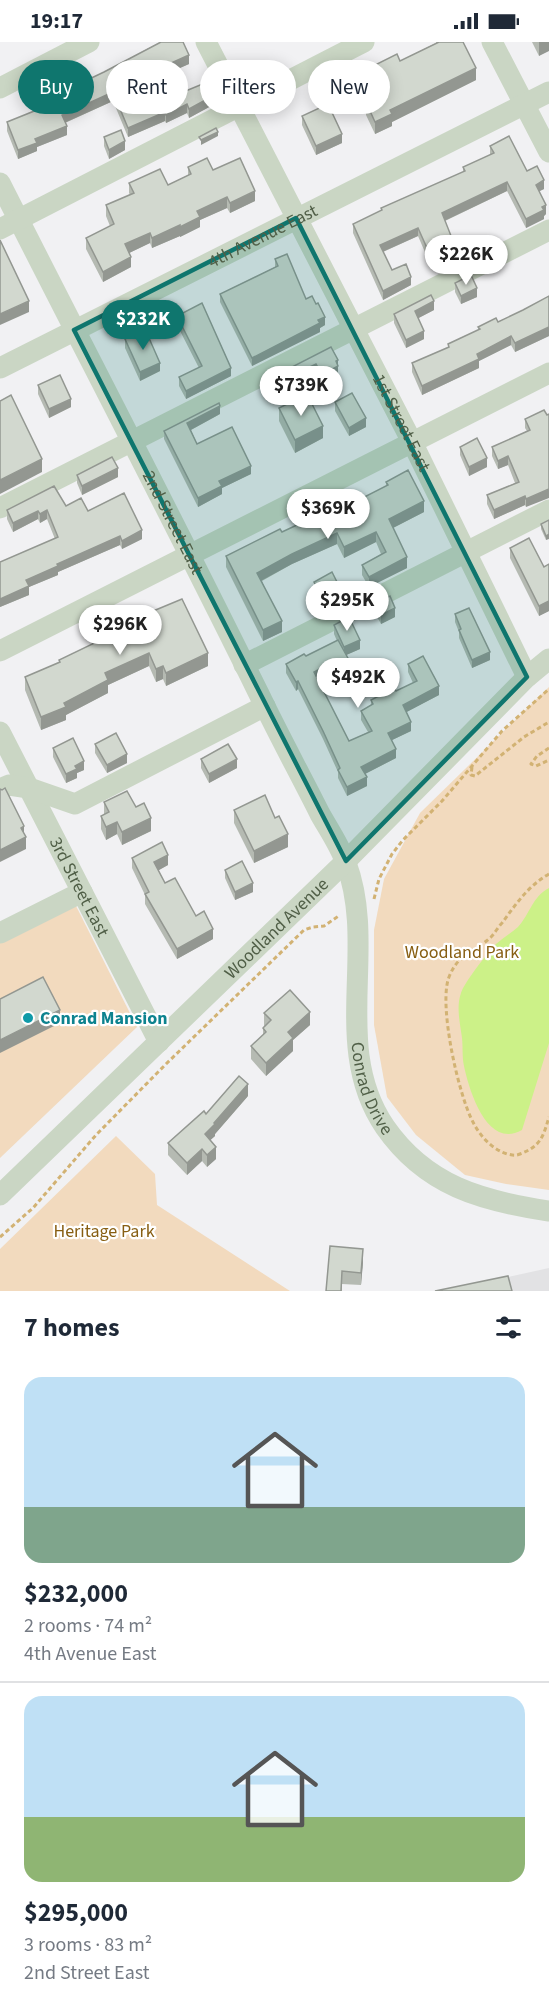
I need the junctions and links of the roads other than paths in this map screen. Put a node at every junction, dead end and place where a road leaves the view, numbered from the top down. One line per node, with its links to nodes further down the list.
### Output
1 (89, 42): 7 (street)
2 (206, 42): 5 (street, 1st Street East)
3 (364, 42): 6 (street)
4 (492, 42): 9 (street)
5 (215, 60)
6 (296, 77)
7 (0, 88)
8 (549, 92): 9 (street, 4th Avenue East)
9 (525, 104): 12 (street); 14 (street, 4th Avenue East)
10 (223, 114): 15 (street)
11 (243, 114): 14 (street, 1st Street East)
12 (549, 152)
13 (0, 183): 15 (street, 2nd Street East)
14 (296, 218): 17 (street, 4th Avenue East); 18 (street, 1st Street East)
15 (9, 224): 17 (street, 2nd Street East)
16 (549, 230): 18 (street)
17 (74, 330): 19 (street, 4th Avenue East); 21 (street, 2nd Street East)
18 (354, 330): 21 (street); 22 (street, 1st Street East)
19 (0, 368)
20 (549, 373): 22 (street)
21 (131, 441): 23 (street); 26 (street, 2nd Street East)
22 (412, 442): 25 (street, 1st Street East); 26 (street)
23 (0, 508)
24 (549, 510): 25 (street)
25 (466, 552): 29 (street); 30 (street, 1st Street East)
26 (189, 555): 27 (street); 29 (street, 2nd Street East)
27 (0, 651)
28 (549, 659): 30 (street, Woodland Avenue)
29 (244, 665): 31 (street, 2nd Street East)
30 (527, 677): 35 (street, Woodland Avenue)
31 (265, 706): 33 (street); 35 (street, 2nd Street East)
32 (0, 732): 33 (street, 3rd Street East)
33 (29, 788): 34 (street); 36 (street, 3rd Street East)
34 (0, 789)
35 (346, 861): 38 (street, Woodland Avenue); 40 (street, Conrad Drive)
36 (82, 892): 37 (street); 38 (street, 3rd Street East)
37 (0, 933)
38 (159, 1042): 39 (street, Woodland Avenue)
39 (0, 1195)
40 (549, 1211)

